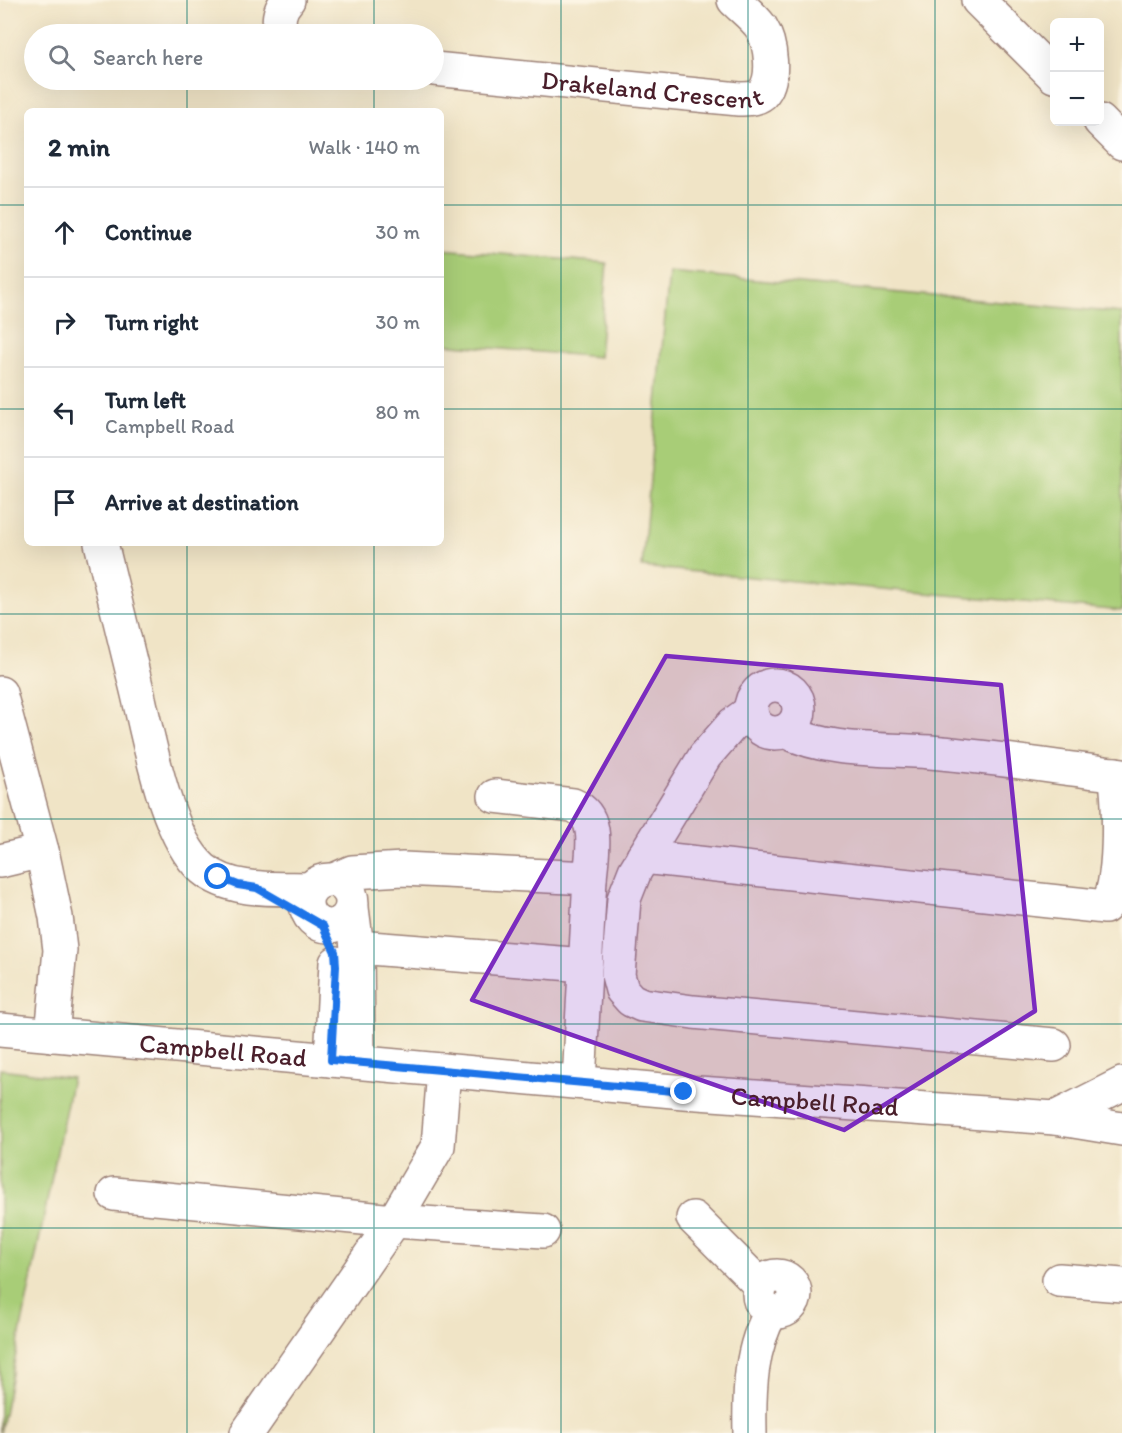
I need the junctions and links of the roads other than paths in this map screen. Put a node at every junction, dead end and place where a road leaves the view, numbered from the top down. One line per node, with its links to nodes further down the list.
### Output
1 (288, 0): 4 (street)
2 (734, 0): 5 (street, Drakeland Crescent)
3 (978, 0): 6 (street)
4 (279, 24)
5 (444, 70)
6 (1050, 72)
7 (1104, 125): 8 (street)
8 (1122, 143)
9 (102, 546): 17 (street)
10 (0, 693): 13 (street)
11 (1118, 775): 14 (street); 14 (street)
12 (495, 796): 16 (street)
13 (42, 851): 15 (street); 21 (street)
14 (643, 857): 22 (street)
15 (0, 861)
16 (590, 878): 17 (street); 19 (street)
17 (319, 903): 18 (street); 23 (street)
18 (357, 947): 19 (street); 23 (street)
19 (585, 965): 25 (street)
20 (0, 1030): 21 (street, Campbell Road)
21 (52, 1035): 23 (street, Campbell Road)
22 (1054, 1045)
23 (345, 1061): 24 (street, Campbell Road)
24 (444, 1071): 25 (street, Campbell Road); 31 (street)
25 (579, 1082): 27 (street, Campbell Road)
26 (1122, 1084): 27 (street)
27 (1055, 1118): 28 (street, Campbell Road)
28 (1122, 1129)
29 (114, 1194): 31 (street)
30 (693, 1218): 36 (street)
31 (394, 1221): 32 (street); 35 (street)
32 (543, 1231)
33 (1059, 1280): 34 (street)
34 (1122, 1285)
35 (247, 1433)
36 (750, 1433)

